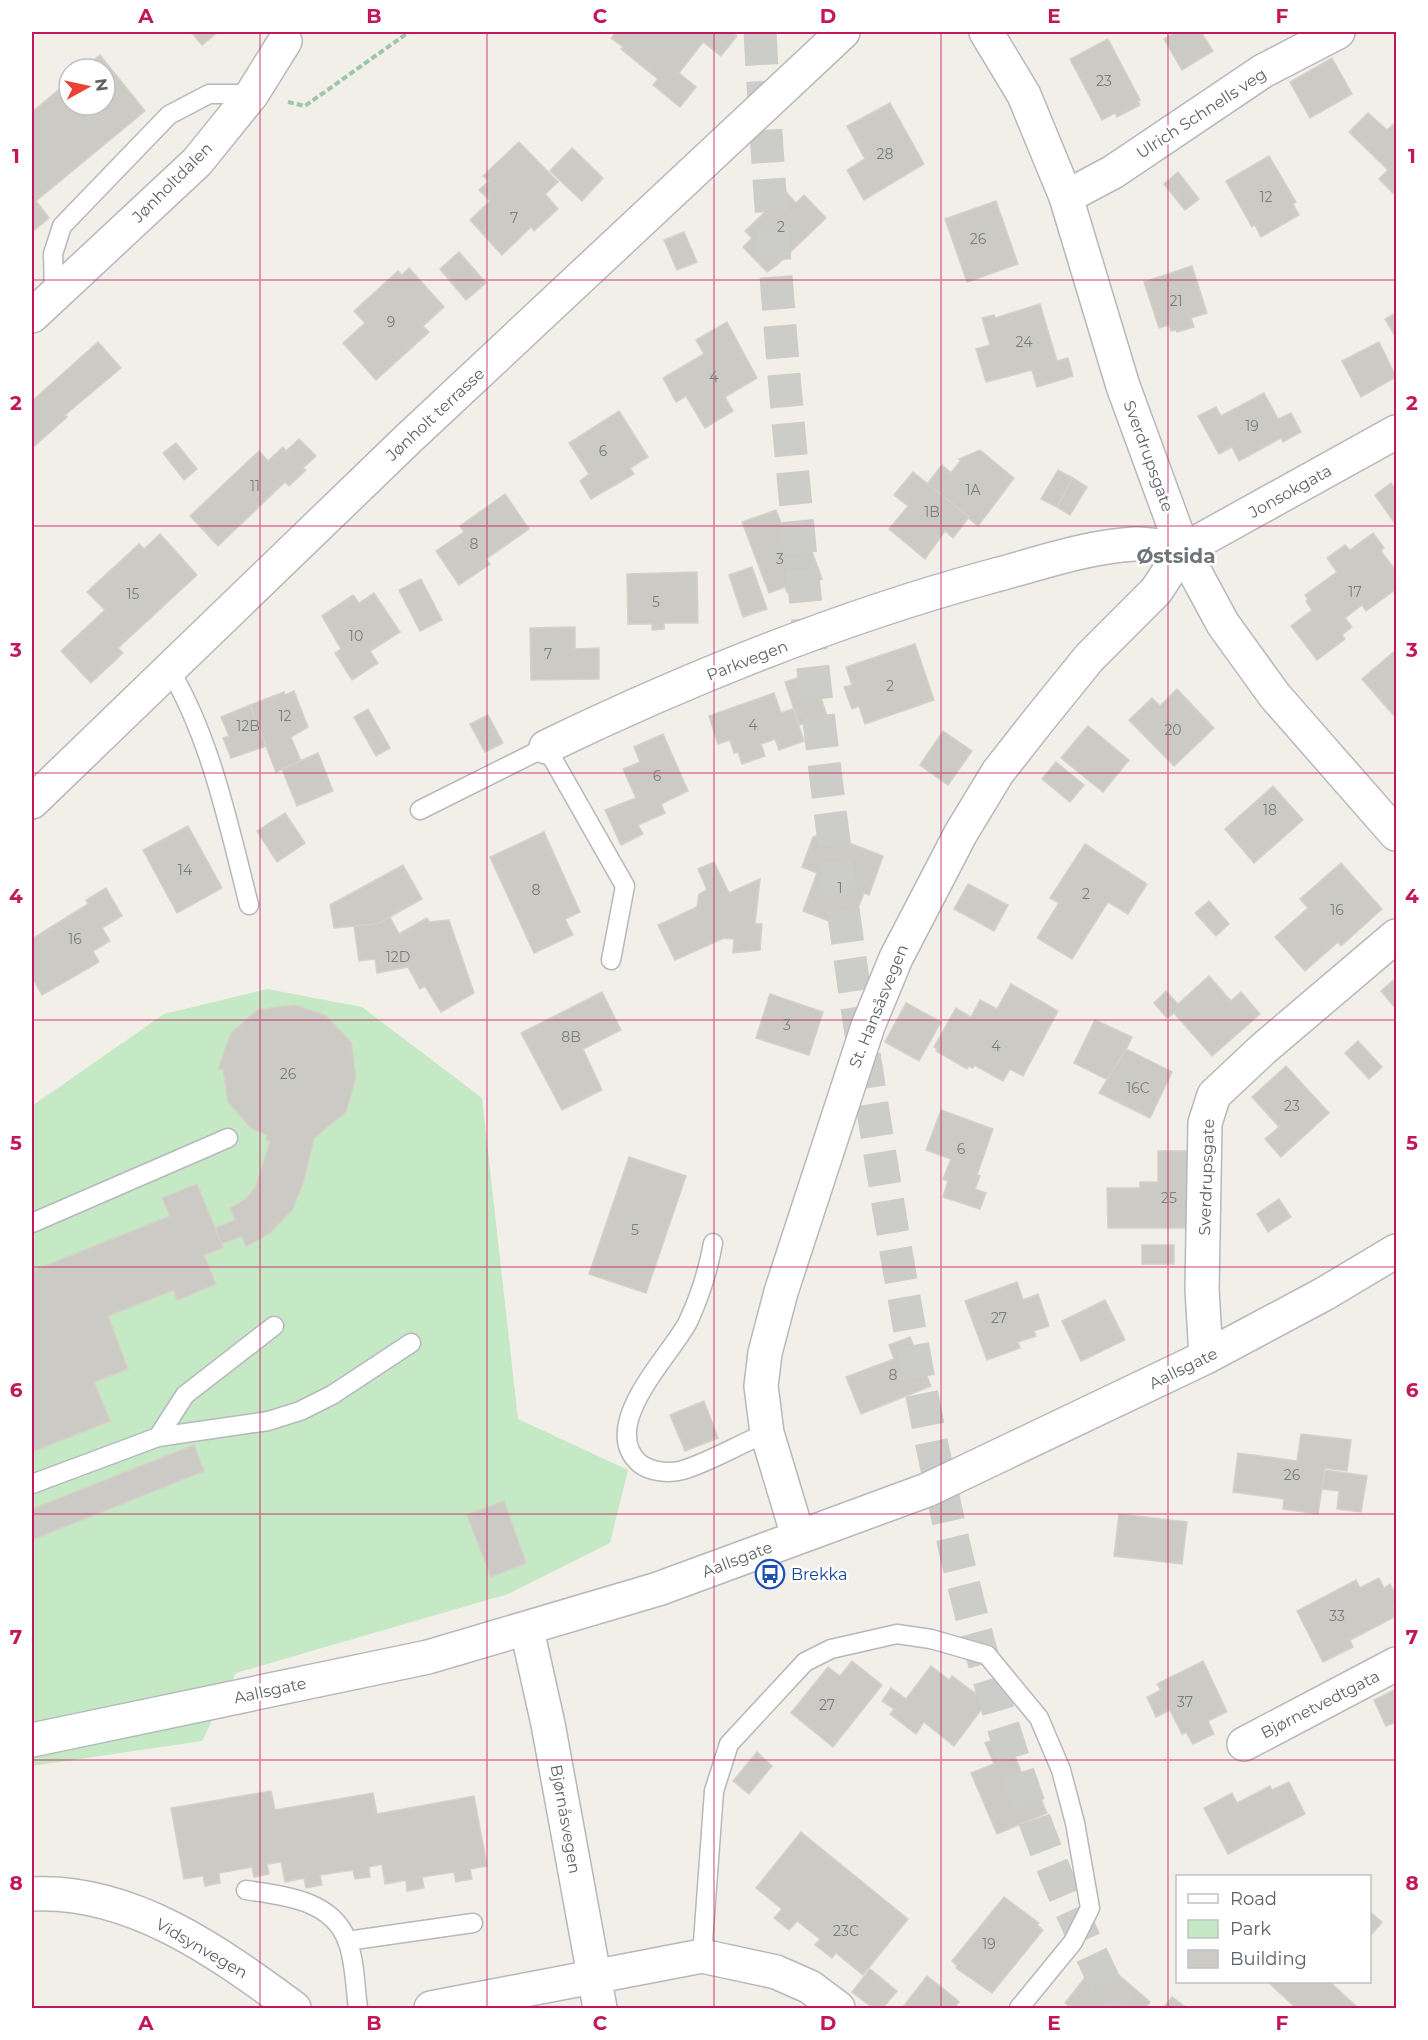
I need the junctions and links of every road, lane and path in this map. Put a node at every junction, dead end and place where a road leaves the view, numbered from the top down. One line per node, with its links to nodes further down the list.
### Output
1 (409, 32): 6 (path)
2 (843, 32): 11 (street, Jønholt terrasse)
3 (986, 32): 7 (street, Sverdrupsgate)
4 (1338, 32): 7 (street, Ulrich Schnells veg)
5 (290, 36): 6 (street, Jønholtdalen)
6 (252, 94): 8 (street, Jønholtdalen); 8 (lane)
7 (1066, 197): 10 (street, Sverdrupsgate)
8 (43, 306)
9 (1396, 432): 10 (street, Jonsokgata)
10 (1183, 550): 12 (street, Parkvegen); 15 (street, Sverdrupsgate); 26 (street, St. Hansåsvegen)
11 (169, 669): 13 (street, Jønholt terrasse); 16 (lane)
12 (546, 747): 14 (lane); 18 (lane)
13 (32, 801)
14 (420, 810)
15 (1396, 834)
16 (249, 905)
17 (1396, 936): 25 (street, Sverdrupsgate)
18 (611, 960)
19 (228, 1138): 20 (lane)
20 (32, 1223)
21 (713, 1243): 26 (lane)
22 (1396, 1251): 25 (street, Aallsgate)
23 (274, 1326): 27 (lane)
24 (411, 1343): 27 (lane)
25 (1206, 1357): 29 (street, Aallsgate)
26 (767, 1433): 29 (street, St. Hansåsvegen)
27 (158, 1437): 28 (lane)
28 (32, 1484)
29 (798, 1536): 30 (street, Aallsgate)
30 (527, 1630): 32 (street, Aallsgate); 39 (street, Bjørnåsvegen)
31 (1396, 1664): 33 (street, Bjørnetvedtgata)
32 (32, 1740)
33 (1244, 1743)
34 (246, 1890): 37 (lane)
35 (32, 1894): 40 (street, Vidsynvegen)
36 (473, 1923): 37 (lane)
37 (347, 1941): 41 (lane)
38 (702, 1956): 39 (street); 43 (street); 44 (lane)
39 (597, 1994): 42 (street)
40 (294, 2008)
41 (358, 2008)
42 (430, 2008)
43 (838, 2008)
44 (1019, 2008)

